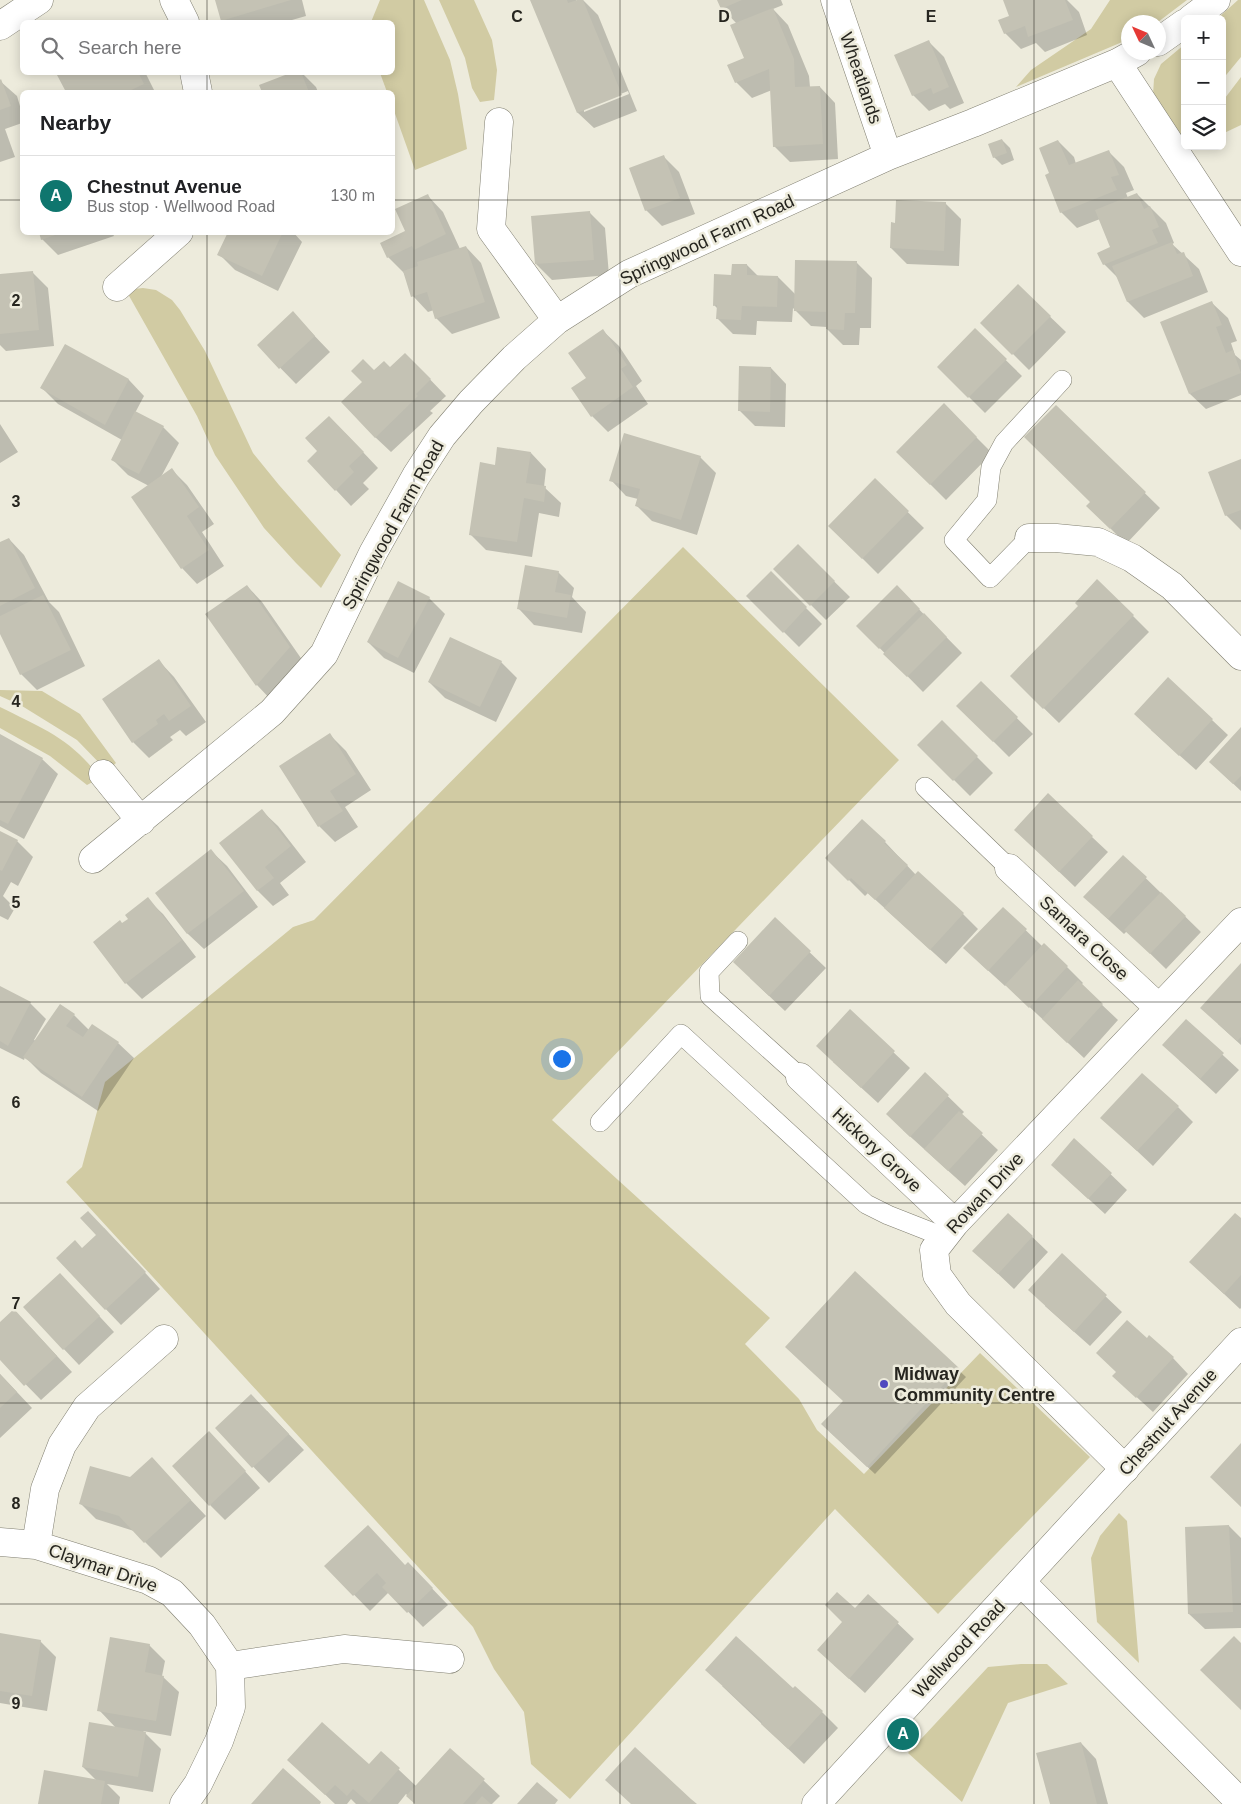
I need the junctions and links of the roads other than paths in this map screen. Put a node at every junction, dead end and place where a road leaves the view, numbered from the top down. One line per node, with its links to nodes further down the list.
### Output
1 (37, 0): 7 (street)
2 (174, 0): 6 (street)
3 (835, 0): 15 (street, Wheatlands)
4 (1216, 0): 5 (street)
5 (1196, 15)
6 (184, 20)
7 (0, 26)
8 (1181, 26): 9 (street)
9 (1166, 36)
10 (1122, 60): 15 (street, Springwood Farm Road)
11 (1128, 60): 17 (street)
12 (195, 75): 13 (street)
13 (198, 90)
14 (499, 122): 19 (street)
15 (888, 156): 19 (street, Springwood Farm Road)
16 (176, 235): 18 (street)
17 (1241, 252)
18 (117, 287)
19 (557, 320): 25 (street, Springwood Farm Road)
20 (1062, 380): 21 (lane)
21 (1029, 538): 22 (street)
22 (1241, 656)
23 (103, 774): 25 (street)
24 (925, 788): 27 (lane)
25 (141, 821): 26 (street, Springwood Farm Road)
26 (92, 859)
27 (1009, 868): 30 (street, Samara Close)
28 (1241, 922): 30 (street, Rowan Drive)
29 (738, 941): 31 (lane)
30 (1159, 1008): 33 (street, Rowan Drive)
31 (800, 1077): 33 (street, Hickory Grove)
32 (600, 1122): 33 (lane)
33 (949, 1230): 36 (street, Rowan Drive)
34 (164, 1339): 38 (street)
35 (1241, 1342): 36 (street, Chestnut Avenue)
36 (1125, 1469): 39 (street, Chestnut Avenue)
37 (0, 1542): 38 (street, Claymar Drive)
38 (36, 1545): 41 (street, Claymar Drive)
39 (1021, 1582): 42 (street); 44 (street, Wellwood Road)
40 (450, 1659): 41 (street)
41 (230, 1666): 43 (street)
42 (1241, 1803)
43 (184, 1804)
44 (816, 1804)

